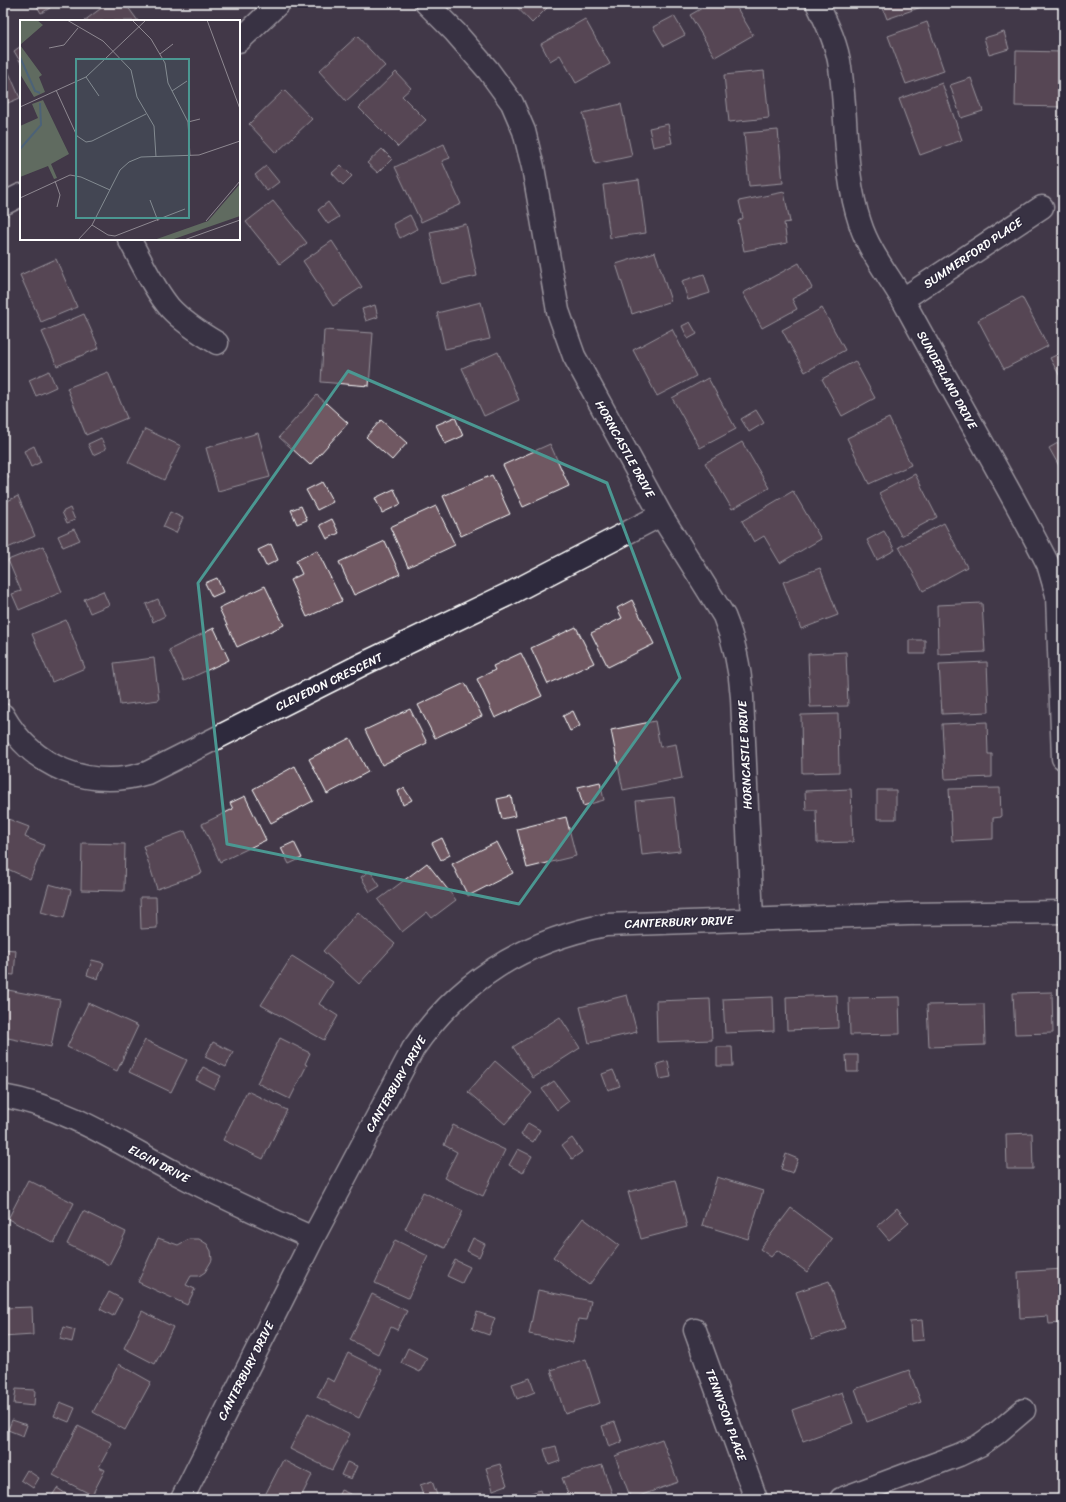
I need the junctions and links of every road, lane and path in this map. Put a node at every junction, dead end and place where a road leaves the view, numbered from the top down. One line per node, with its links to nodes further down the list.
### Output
1 (280, 3): 4 (street)
2 (426, 3): 11 (street, HORNCASTLE DRIVE)
3 (817, 3): 9 (street, SUNDERLAND DRIVE)
4 (240, 40)
5 (20, 196): 6 (street)
6 (3, 204)
7 (1042, 207): 9 (street, SUMMERFORD PLACE)
8 (130, 240): 10 (street)
9 (903, 299): 12 (street, SUNDERLAND DRIVE)
10 (216, 343)
11 (661, 515): 13 (street, CLEVEDON CRESCENT); 16 (street, HORNCASTLE DRIVE)
12 (1060, 594): 14 (street, SUNDERLAND DRIVE)
13 (3, 715)
14 (1063, 758)
15 (1063, 912): 16 (street, CANTERBURY DRIVE)
16 (752, 919): 18 (street, CANTERBURY DRIVE)
17 (3, 1096): 18 (street, ELGIN DRIVE)
18 (313, 1238): 21 (street, CANTERBURY DRIVE)
19 (695, 1330): 22 (street, TENNYSON PLACE)
20 (1024, 1410): 23 (street)
21 (182, 1499)
22 (756, 1499)
23 (841, 1499)

